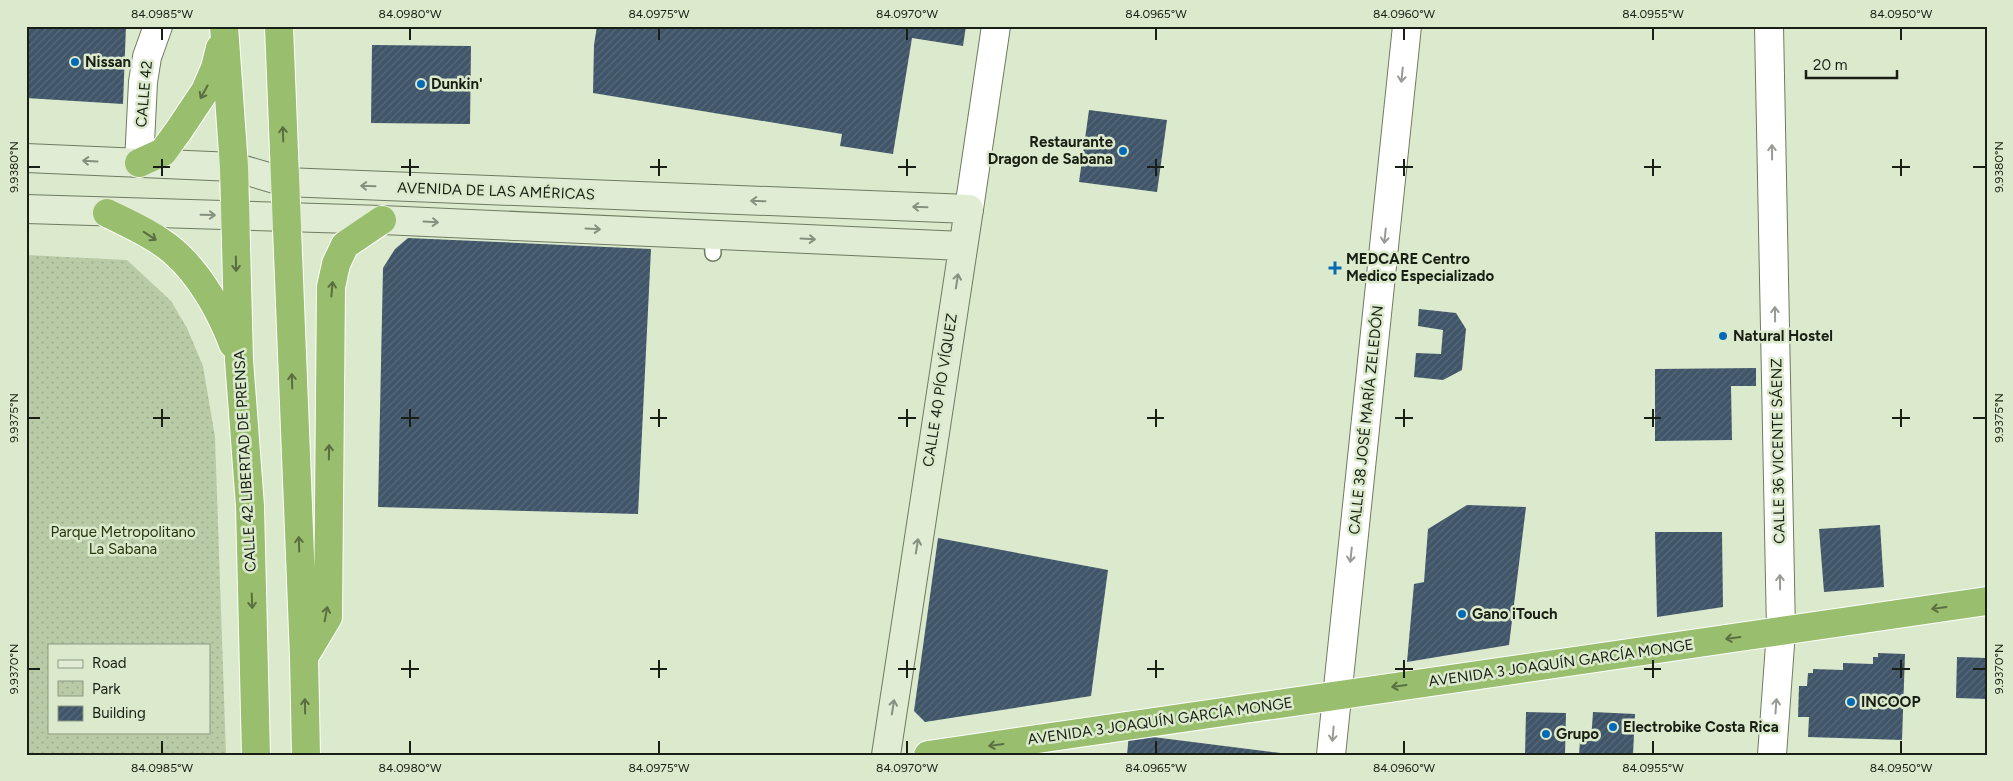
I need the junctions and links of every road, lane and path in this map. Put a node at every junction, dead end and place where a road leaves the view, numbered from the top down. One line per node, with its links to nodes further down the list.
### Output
1 (158, 26): 8 (street, CALLE 42)
2 (279, 26): 10 (highway, one-way to 2)
3 (996, 26): 12 (street, CALLE 40 PÍO VÍQUEZ)
4 (1407, 26): 22 (street, CALLE 38 JOSÉ MARÍA ZELEDÓN, one-way to 22)
5 (1769, 26): 20 (street, CALLE 36 VICENTE SÁENZ, one-way to 5)
6 (224, 28): 8 (highway, one-way to 8); 9 (highway, CALLE 42 LIBERTAD DE PRENSA)
7 (26, 158): 8 (street, AVENIDA DE LAS AMÉRICAS, one-way to 7)
8 (139, 163): 9 (street, AVENIDA DE LAS AMÉRICAS)
9 (234, 167): 10 (street, AVENIDA DE LAS AMÉRICAS); 14 (highway, CALLE 42 LIBERTAD DE PRENSA)
10 (285, 182): 12 (street, AVENIDA DE LAS AMÉRICAS, one-way to 10); 15 (highway)
11 (26, 209): 13 (street)
12 (969, 209): 17 (street, CALLE 40 PÍO VÍQUEZ)
13 (107, 212): 14 (street, one-way to 14); 18 (highway, one-way to 18)
14 (235, 216): 15 (street); 18 (highway, CALLE 42 LIBERTAD DE PRENSA, one-way to 18)
15 (285, 217): 16 (street); 21 (highway, one-way to 15)
16 (382, 220): 17 (street, one-way to 17); 21 (highway, one-way to 16)
17 (963, 246): 25 (street, CALLE 40 PÍO VÍQUEZ, one-way to 17)
18 (239, 360): 23 (highway, CALLE 42 LIBERTAD DE PRENSA, one-way to 23)
19 (1987, 601): 20 (highway, AVENIDA 3 JOAQUÍN GARCÍA MONGE, one-way to 20)
20 (1782, 631): 22 (highway, AVENIDA 3 JOAQUÍN GARCÍA MONGE, one-way to 22); 28 (street, CALLE 36 VICENTE SÁENZ, one-way to 20)
21 (304, 657): 24 (highway, one-way to 21)
22 (1337, 695): 26 (highway, AVENIDA 3 JOAQUÍN GARCÍA MONGE, one-way to 26); 27 (street, CALLE 38 JOSÉ MARÍA ZELEDÓN, one-way to 27)
23 (256, 755)
24 (306, 755)
25 (886, 755)
26 (928, 755)
27 (1331, 755)
28 (1772, 755)

